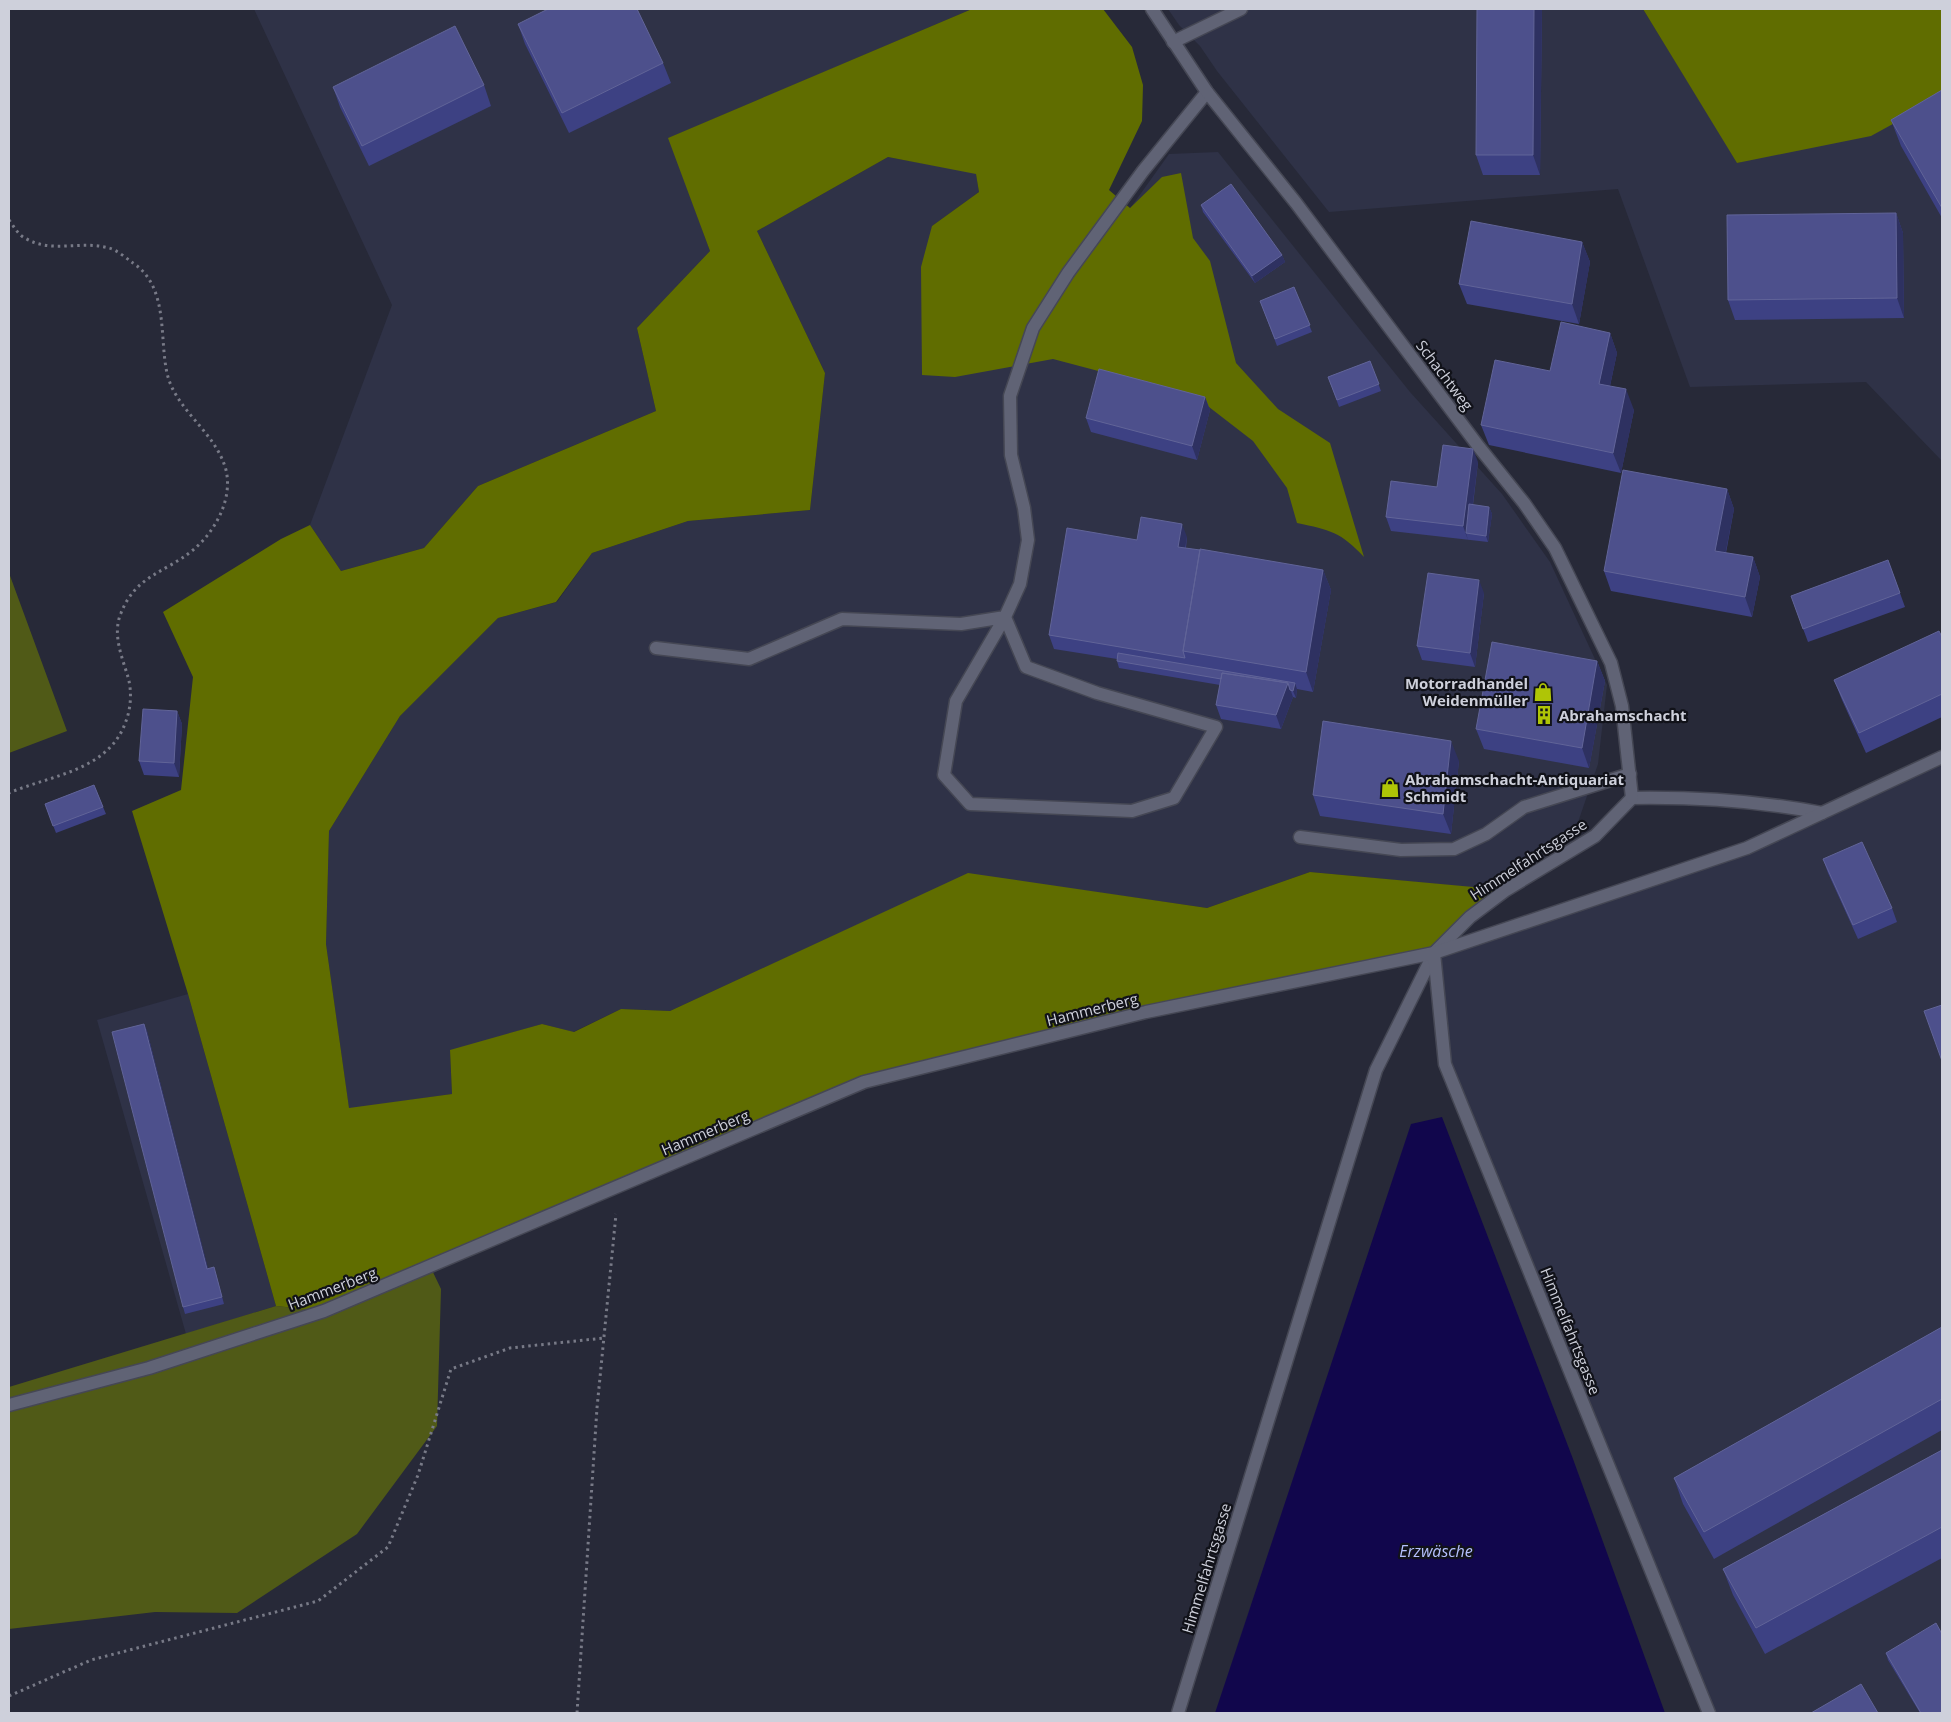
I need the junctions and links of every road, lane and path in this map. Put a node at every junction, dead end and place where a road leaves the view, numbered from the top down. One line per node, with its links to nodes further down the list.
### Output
1 (1152, 9): 3 (street, Schachtweg)
2 (1241, 9): 3 (street)
3 (1173, 42): 4 (street, Schachtweg)
4 (1207, 92): 6 (street); 9 (street, Schachtweg)
5 (9, 220): 10 (path)
6 (1005, 617): 6 (street); 7 (street)
7 (656, 648)
8 (1942, 757): 12 (street)
9 (1630, 774): 11 (street, Schachtweg); 13 (street)
10 (9, 793)
11 (1632, 798): 12 (street); 14 (street, Himmelfahrtsgasse)
12 (1822, 813): 14 (street)
13 (1300, 837)
14 (1434, 952): 17 (street, Hammerberg); 20 (street, Himmelfahrtsgasse); 21 (street, Himmelfahrtsgasse)
15 (615, 1222): 16 (path)
16 (604, 1338): 18 (path); 19 (path)
17 (9, 1405)
18 (9, 1696)
19 (577, 1713)
20 (1178, 1713)
21 (1709, 1713)

